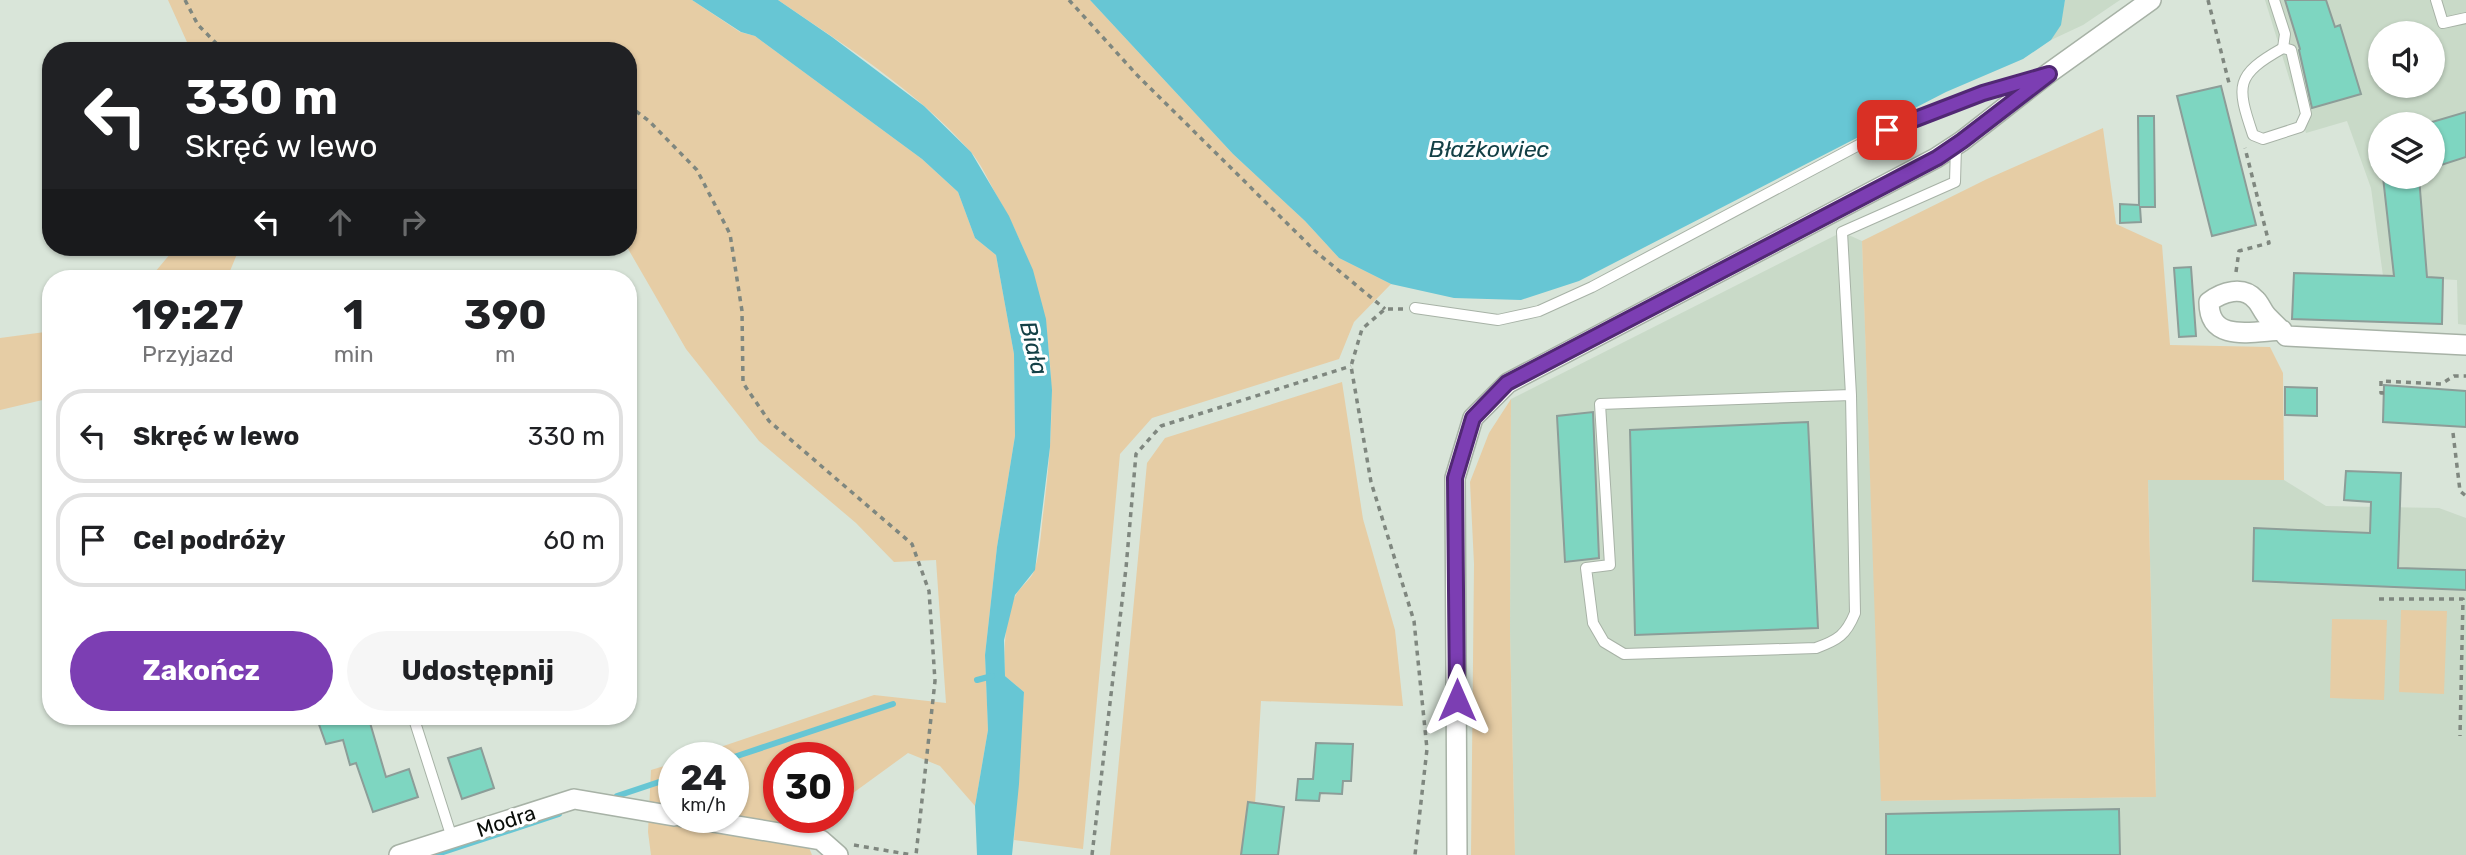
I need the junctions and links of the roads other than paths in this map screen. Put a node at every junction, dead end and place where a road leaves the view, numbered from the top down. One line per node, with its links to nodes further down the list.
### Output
1 (2151, 0): 6 (street)
2 (2274, 0): 5 (lane)
3 (2436, 0): 4 (lane)
4 (2466, 18)
5 (2283, 48): 5 (lane)
6 (2049, 74): 7 (street); 8 (lane)
7 (1956, 145): 11 (lane); 18 (street)
8 (1415, 308)
9 (2282, 330): 9 (street); 10 (street)
10 (2466, 345)
11 (1851, 395): 11 (lane)
12 (416, 725): 15 (lane)
13 (658, 813): 15 (street, Modra)
14 (749, 828): 17 (street)
15 (452, 838): 16 (street, Modra)
16 (399, 855)
17 (838, 855)
18 (1457, 855)

